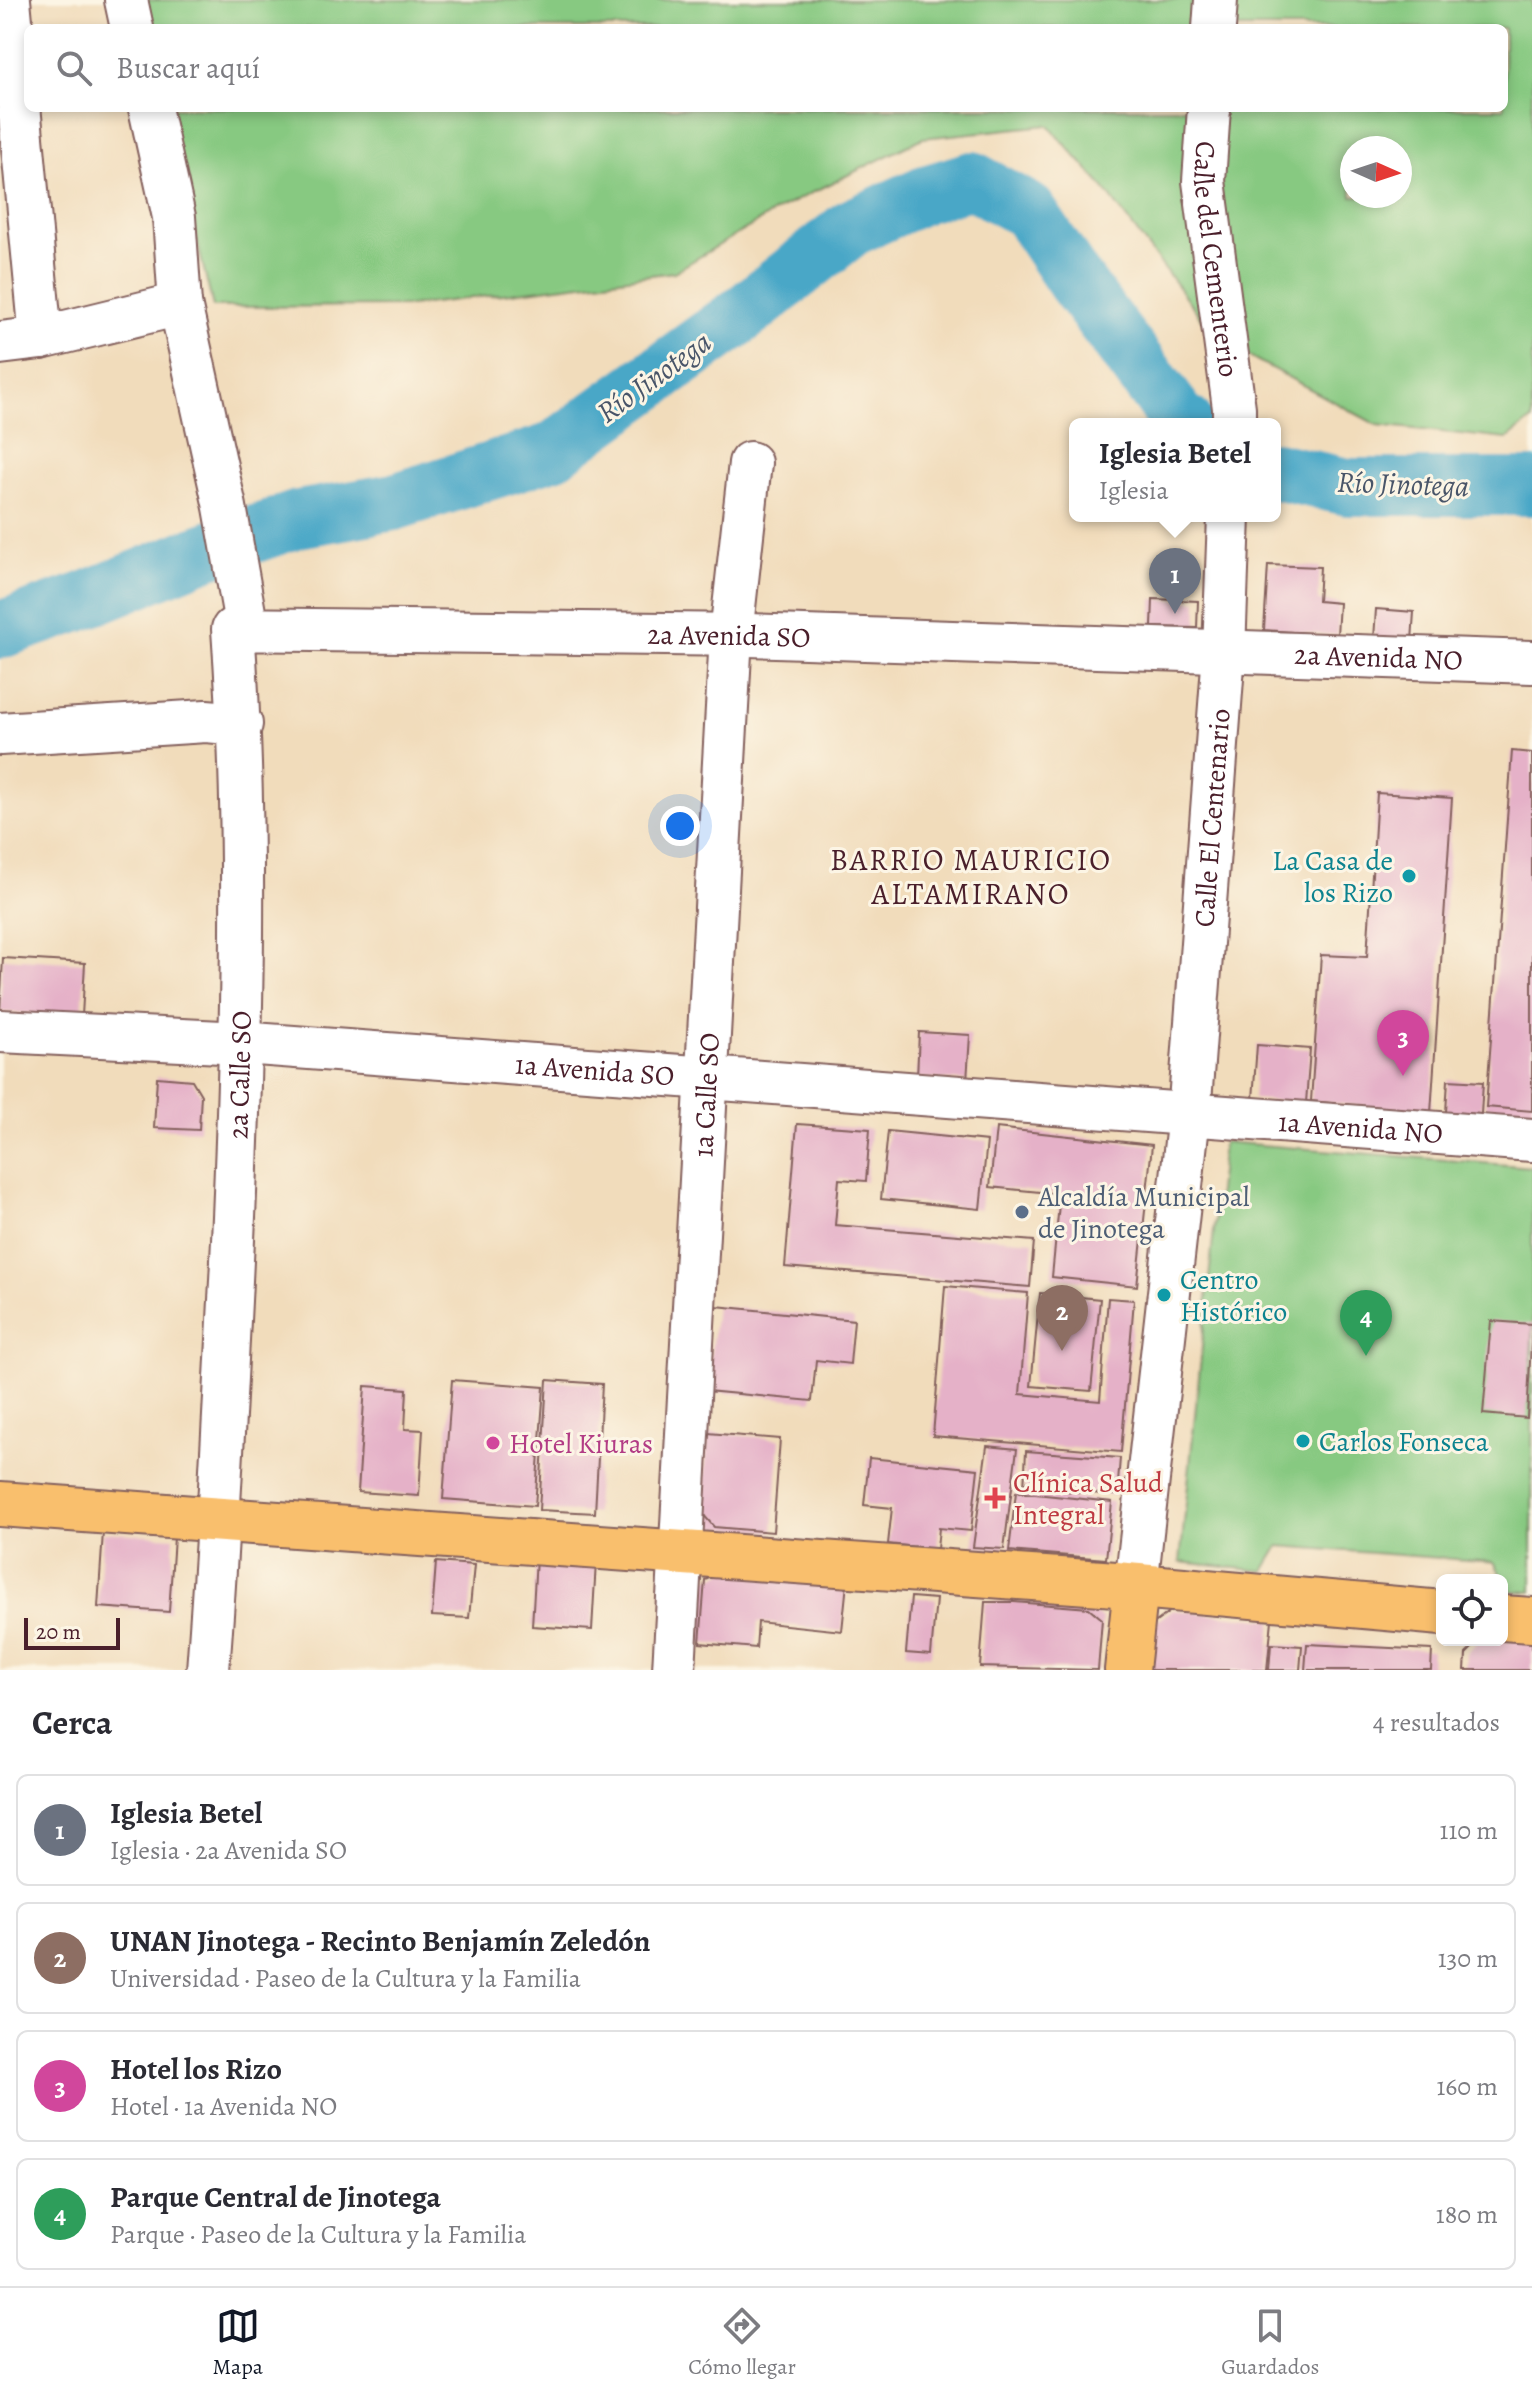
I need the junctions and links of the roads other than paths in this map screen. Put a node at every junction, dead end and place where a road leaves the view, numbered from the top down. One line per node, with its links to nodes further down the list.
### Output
1 (9, 0): 8 (street)
2 (126, 0): 4 (street)
3 (1216, 0): 5 (street)
4 (131, 24)
5 (1214, 24)
6 (151, 112): 9 (street, 2a Calle SO)
7 (1209, 112): 12 (street, Calle del Cementerio)
8 (11, 135): 10 (street)
9 (180, 304): 10 (street); 15 (street, 2a Calle SO)
10 (41, 338): 11 (street)
11 (0, 343)
12 (1234, 416)
13 (750, 463): 16 (street, 1a Calle SO)
14 (1229, 522): 17 (street, Calle El Centenario)
15 (241, 618): 16 (street, 2a Avenida SO); 19 (street, 2a Calle SO)
16 (731, 635): 17 (street, 2a Avenida SO); 23 (street, 1a Calle SO)
17 (1224, 652): 18 (street, 2a Avenida NO); 24 (street, Calle El Centenario)
18 (1532, 662)
19 (241, 724): 20 (street); 22 (street, 2a Calle SO)
20 (0, 734)
21 (0, 1031): 22 (street, 1a Avenida SO)
22 (242, 1043): 23 (street, 1a Avenida SO); 27 (street, 2a Calle SO)
23 (707, 1078): 24 (street, 1a Avenida SO); 28 (street, 1a Calle SO)
24 (1188, 1126): 25 (street, 1a Avenida NO); 29 (street, Calle El Centenario)
25 (1532, 1140)
26 (0, 1504): 27 (main road)
27 (220, 1520): 28 (main road); 33 (street, 2a Calle SO)
28 (682, 1554): 29 (main road); 34 (street, 1a Calle SO)
29 (1136, 1586): 30 (main road); 35 (main road)
30 (1436, 1612)
31 (1508, 1618): 32 (main road)
32 (1532, 1620)
33 (208, 1670)
34 (674, 1670)
35 (1127, 1670)

